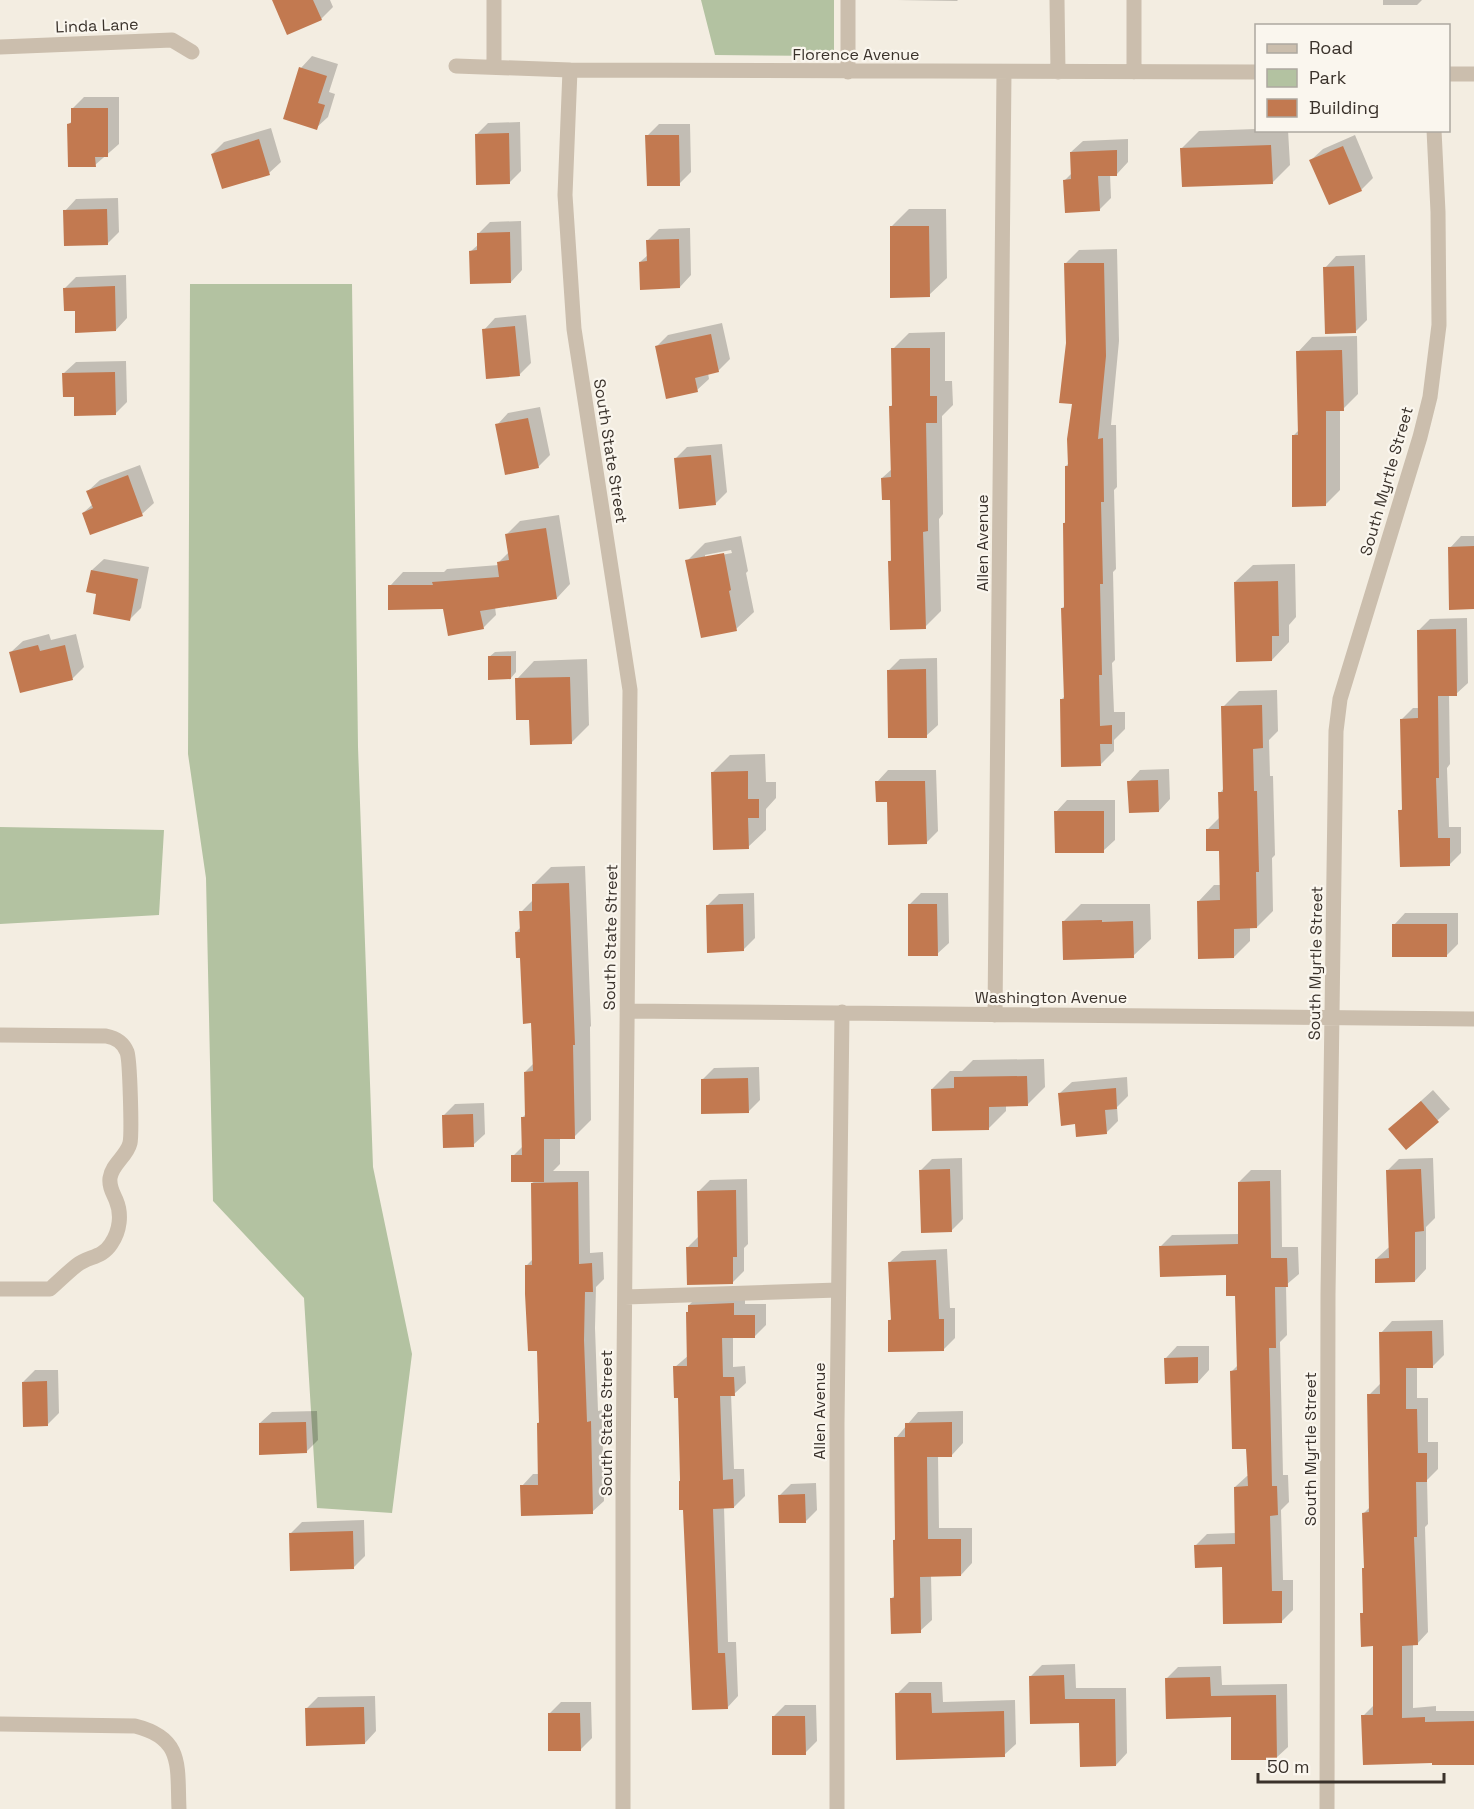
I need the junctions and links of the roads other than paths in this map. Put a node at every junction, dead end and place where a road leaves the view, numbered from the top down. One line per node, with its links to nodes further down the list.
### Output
1 (494, 0): 8 (street)
2 (848, 0): 10 (street)
3 (1057, 0): 12 (street)
4 (1134, 0): 13 (street)
5 (0, 47): 6 (street, Linda Lane)
6 (192, 52)
7 (456, 66): 8 (street, Florence Avenue)
8 (494, 67): 9 (street, Florence Avenue)
9 (570, 70): 10 (street, Florence Avenue); 18 (street, South State Street)
10 (848, 72): 11 (street, Florence Avenue)
11 (1004, 72): 12 (street, Florence Avenue); 20 (street, Allen Avenue)
12 (1058, 72): 13 (street, Florence Avenue)
13 (1134, 72): 14 (street, Florence Avenue)
14 (1255, 72)
15 (1450, 74): 16 (street)
16 (1474, 74)
17 (1434, 132): 21 (street, South Myrtle Street)
18 (627, 1011): 19 (street, Washington Avenue); 26 (street, South State Street)
19 (842, 1012): 20 (street, Washington Avenue); 25 (street, Allen Avenue)
20 (995, 1015): 21 (street, Washington Avenue)
21 (1332, 1016): 22 (street, Washington Avenue); 31 (street, South Myrtle Street)
22 (1474, 1018)
23 (0, 1035): 24 (street)
24 (0, 1289)
25 (838, 1290): 26 (street); 30 (street, Allen Avenue)
26 (625, 1297): 29 (street, South State Street)
27 (0, 1724): 28 (street)
28 (179, 1809)
29 (623, 1809)
30 (837, 1809)
31 (1327, 1809)

